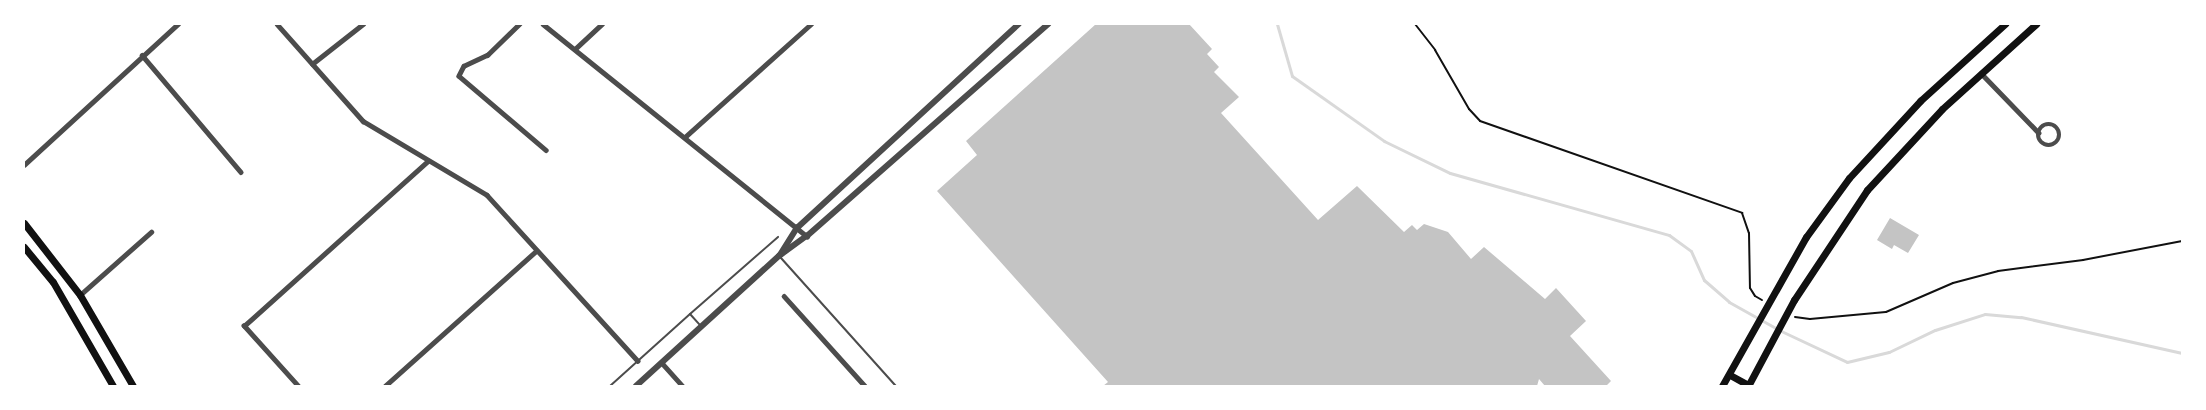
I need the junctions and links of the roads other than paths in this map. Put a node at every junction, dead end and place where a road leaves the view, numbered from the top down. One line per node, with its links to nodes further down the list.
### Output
1 (178, 24): 13 (street)
2 (277, 24): 14 (street)
3 (363, 24): 14 (street)
4 (520, 24): 18 (street)
5 (544, 24): 12 (street)
6 (602, 24): 12 (street)
7 (811, 24): 17 (street)
8 (1019, 24): 23 (street)
9 (1048, 24): 25 (street)
10 (2005, 24): 36 (main road)
11 (2036, 24): 15 (main road)
12 (575, 49): 17 (street)
13 (142, 55): 20 (street); 21 (street)
14 (312, 64): 19 (street)
15 (1981, 74): 16 (street); 47 (main road)
16 (2039, 132): 16 (street)
17 (685, 137): 23 (street)
18 (546, 150)
19 (428, 161): 28 (street); 39 (street)
20 (24, 164)
21 (241, 172)
22 (24, 223): 30 (main road)
23 (796, 228): 25 (street); 29 (street)
24 (151, 232): 30 (street)
25 (807, 236): 29 (street)
26 (778, 237): 32 (lane)
27 (24, 247): 37 (main road)
28 (536, 251): 34 (street); 40 (street)
29 (779, 256): 33 (street); 45 (lane)
30 (80, 295): 38 (main road)
31 (784, 296): 44 (street)
32 (690, 314): 33 (lane); 34 (lane)
33 (702, 327): 35 (street)
34 (638, 361): 41 (lane)
35 (662, 363): 42 (street); 43 (street)
36 (1730, 375): 46 (main road); 47 (main road)
37 (113, 386)
38 (133, 386)
39 (298, 386)
40 (385, 386)
41 (610, 386)
42 (636, 386)
43 (683, 386)
44 (865, 386)
45 (896, 386)
46 (1722, 386)
47 (1748, 386)

